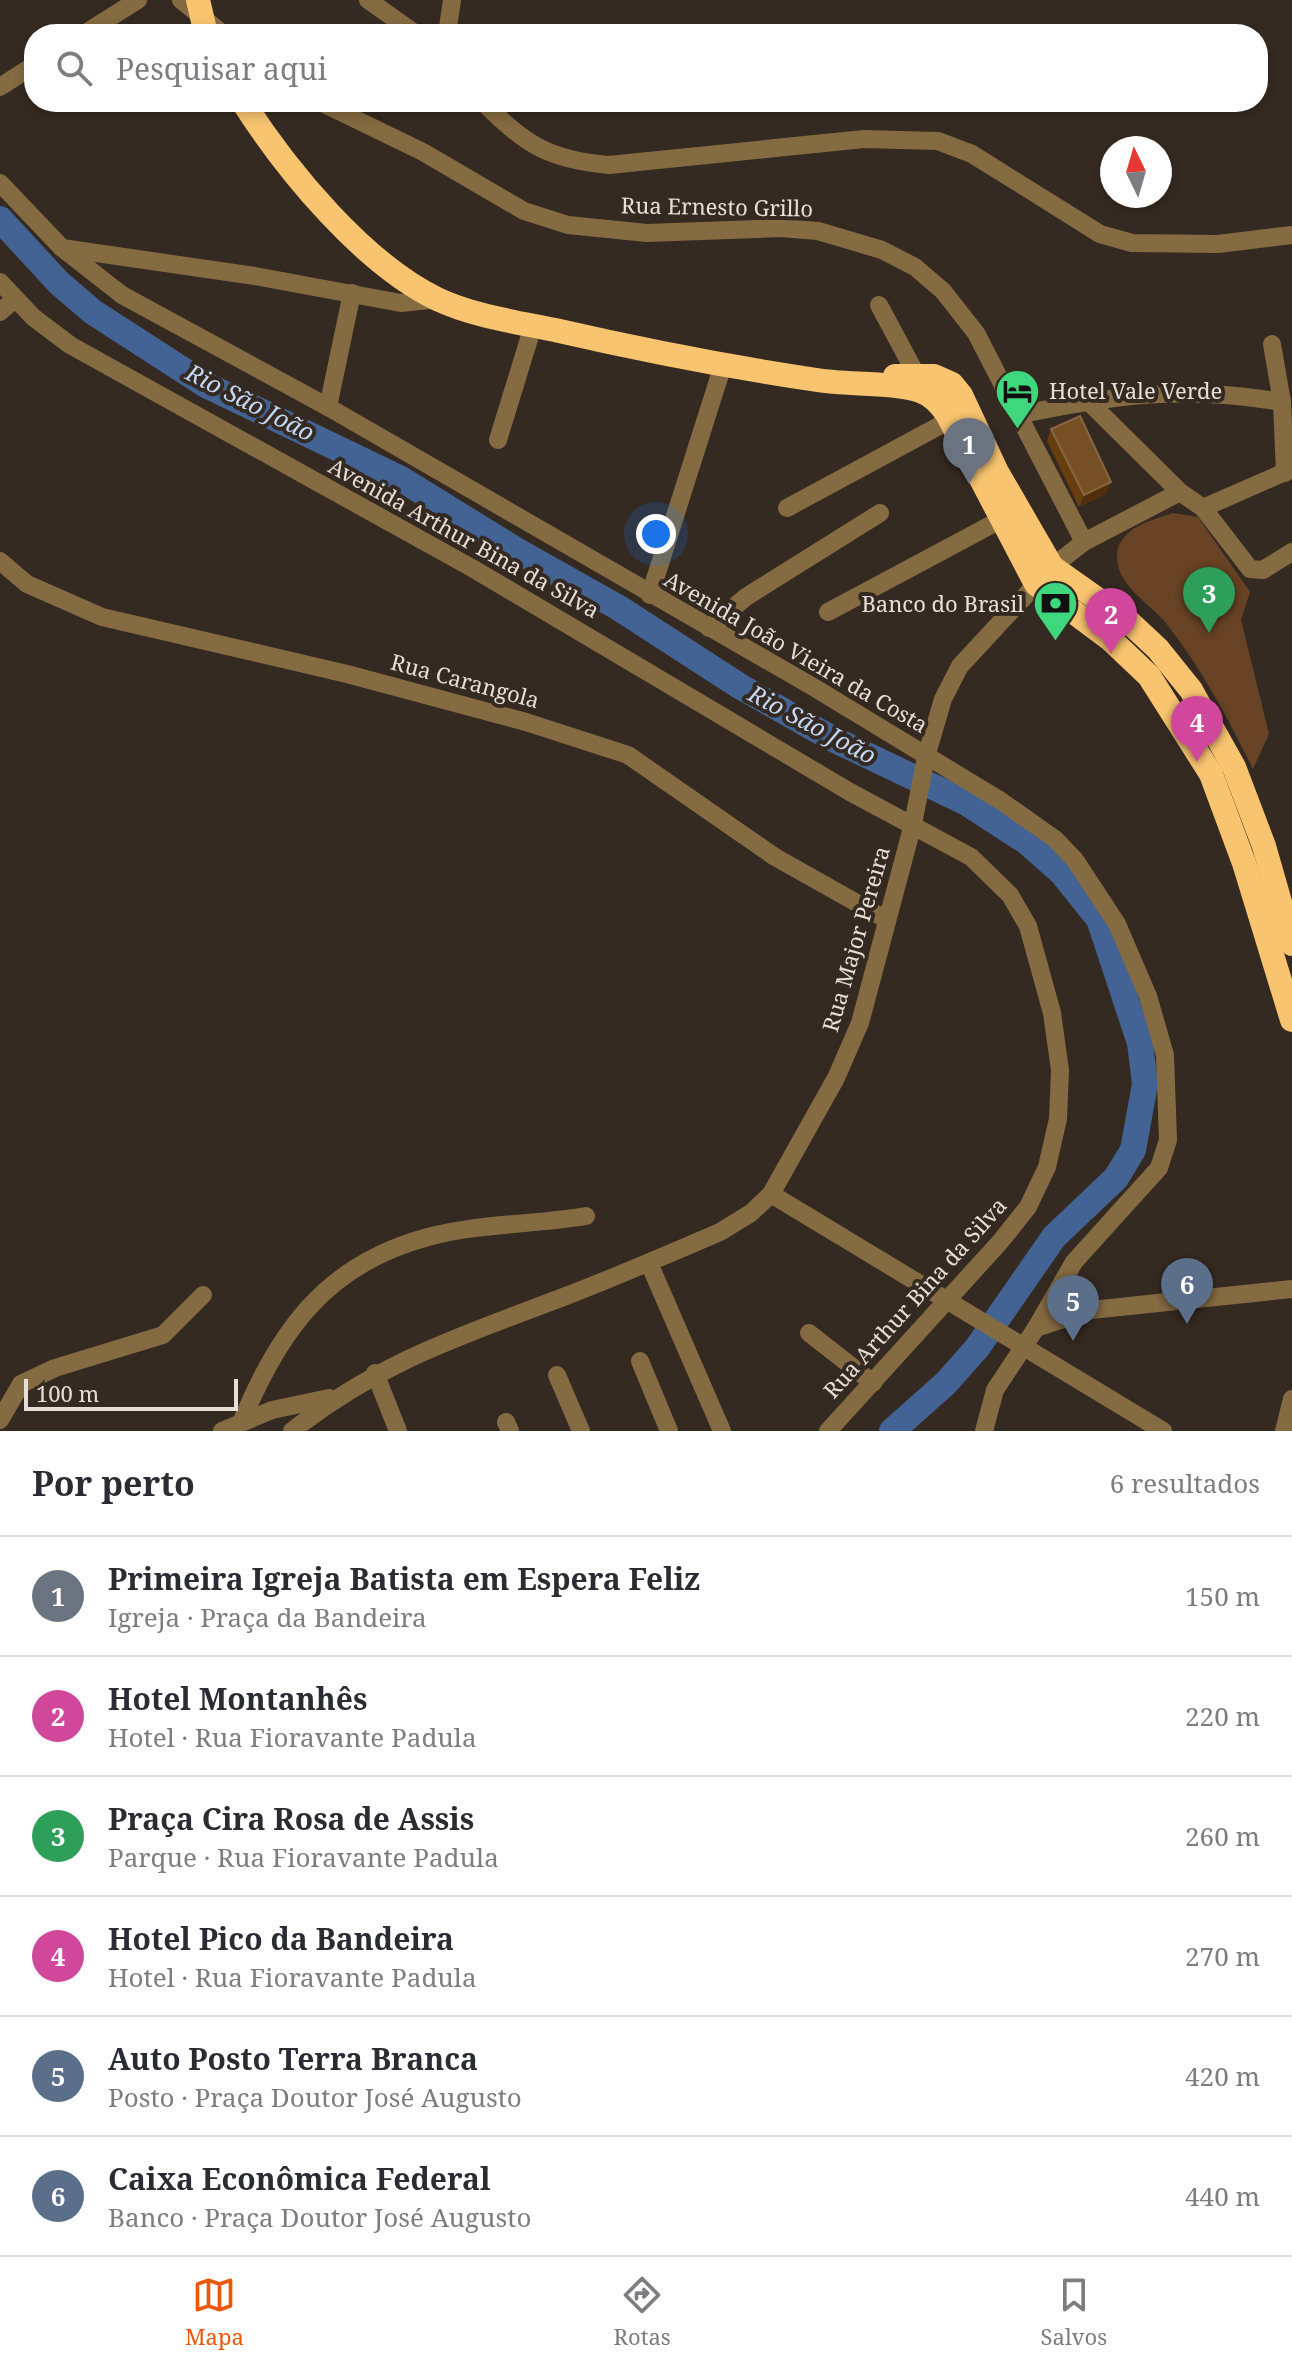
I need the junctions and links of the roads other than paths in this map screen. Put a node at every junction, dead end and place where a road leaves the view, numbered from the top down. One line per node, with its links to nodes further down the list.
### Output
1 (138, 0): 4 (street)
2 (368, 0): 5 (street)
3 (452, 0): 6 (street)
4 (100, 24)
5 (402, 24)
6 (448, 24)
7 (24, 71): 8 (street)
8 (0, 87)
9 (250, 112): 18 (highway)
10 (341, 112): 29 (street, Rua Ernesto Grillo)
11 (494, 112): 13 (street)
12 (0, 183): 14 (street, Avenida João Vieira da Costa)
13 (1292, 235)
14 (62, 248): 16 (street); 28 (street, Avenida João Vieira da Costa)
15 (0, 282): 17 (street, Avenida Arthur Bina da Silva)
16 (352, 293): 18 (street); 28 (street)
17 (15, 299): 20 (street); 46 (street, Avenida Arthur Bina da Silva)
18 (438, 299): 21 (highway)
19 (879, 305): 24 (street)
20 (0, 312)
21 (533, 326): 23 (highway); 31 (street)
22 (1272, 344): 27 (street)
23 (723, 365): 25 (highway); 42 (street)
24 (916, 374): 25 (highway); 41 (highway)
25 (850, 385): 30 (highway)
26 (1088, 401): 27 (street); 29 (street); 33 (street)
27 (1282, 402): 32 (street)
28 (328, 407): 42 (street, Avenida João Vieira da Costa)
29 (1018, 415): 38 (street, Rua Ernesto Grillo)
30 (950, 420): 34 (street); 37 (highway)
31 (498, 440)
32 (1289, 471): 35 (street)
33 (1180, 492): 35 (street); 38 (street)
34 (787, 508)
35 (1203, 508): 39 (street)
36 (880, 513): 44 (street)
37 (1002, 519): 41 (highway); 43 (street)
38 (1084, 542): 41 (street)
39 (1292, 552)
40 (0, 561): 47 (street, Rua Carangola)
41 (1044, 576): 45 (street, Rua Major Pereira); 48 (highway); 49 (highway)
42 (650, 595): 44 (street, Avenida João Vieira da Costa)
43 (828, 612)
44 (709, 628): 45 (street, Avenida João Vieira da Costa)
45 (925, 761): 46 (street, Rua Major Pereira); 56 (street, Avenida João Vieira da Costa)
46 (913, 824): 47 (street, Rua Major Pereira); 55 (street, Rua Arthur Bina da Silva)
47 (887, 920): 50 (street, Rua Major Pereira)
48 (1292, 944)
49 (1292, 1020)
50 (771, 1194): 52 (street, Rua Major Pereira); 55 (street)
51 (586, 1216): 66 (street)
52 (649, 1263): 60 (street, Rua Major Pereira); 72 (street)
53 (1292, 1289): 56 (street)
54 (203, 1295): 65 (street)
55 (944, 1301): 58 (street); 62 (street, Rua Arthur Bina da Silva)
56 (1036, 1328): 58 (street, Avenida João Vieira da Costa)
57 (809, 1333): 62 (street)
58 (1019, 1345): 74 (street, Avenida João Vieira da Costa); 75 (street)
59 (640, 1361): 71 (street)
60 (375, 1373): 63 (street, Rua Major Pereira); 69 (street)
61 (557, 1375): 70 (street)
62 (873, 1383): 73 (street, Rua Arthur Bina da Silva)
63 (336, 1396): 66 (street); 68 (street, Rua Major Pereira)
64 (1292, 1399): 76 (street)
65 (0, 1420)
66 (241, 1423): 67 (street)
67 (222, 1431)
68 (292, 1431)
69 (398, 1431)
70 (581, 1431)
71 (669, 1431)
72 (722, 1431)
73 (828, 1431)
74 (984, 1431)
75 (1163, 1431)
76 (1284, 1431)

